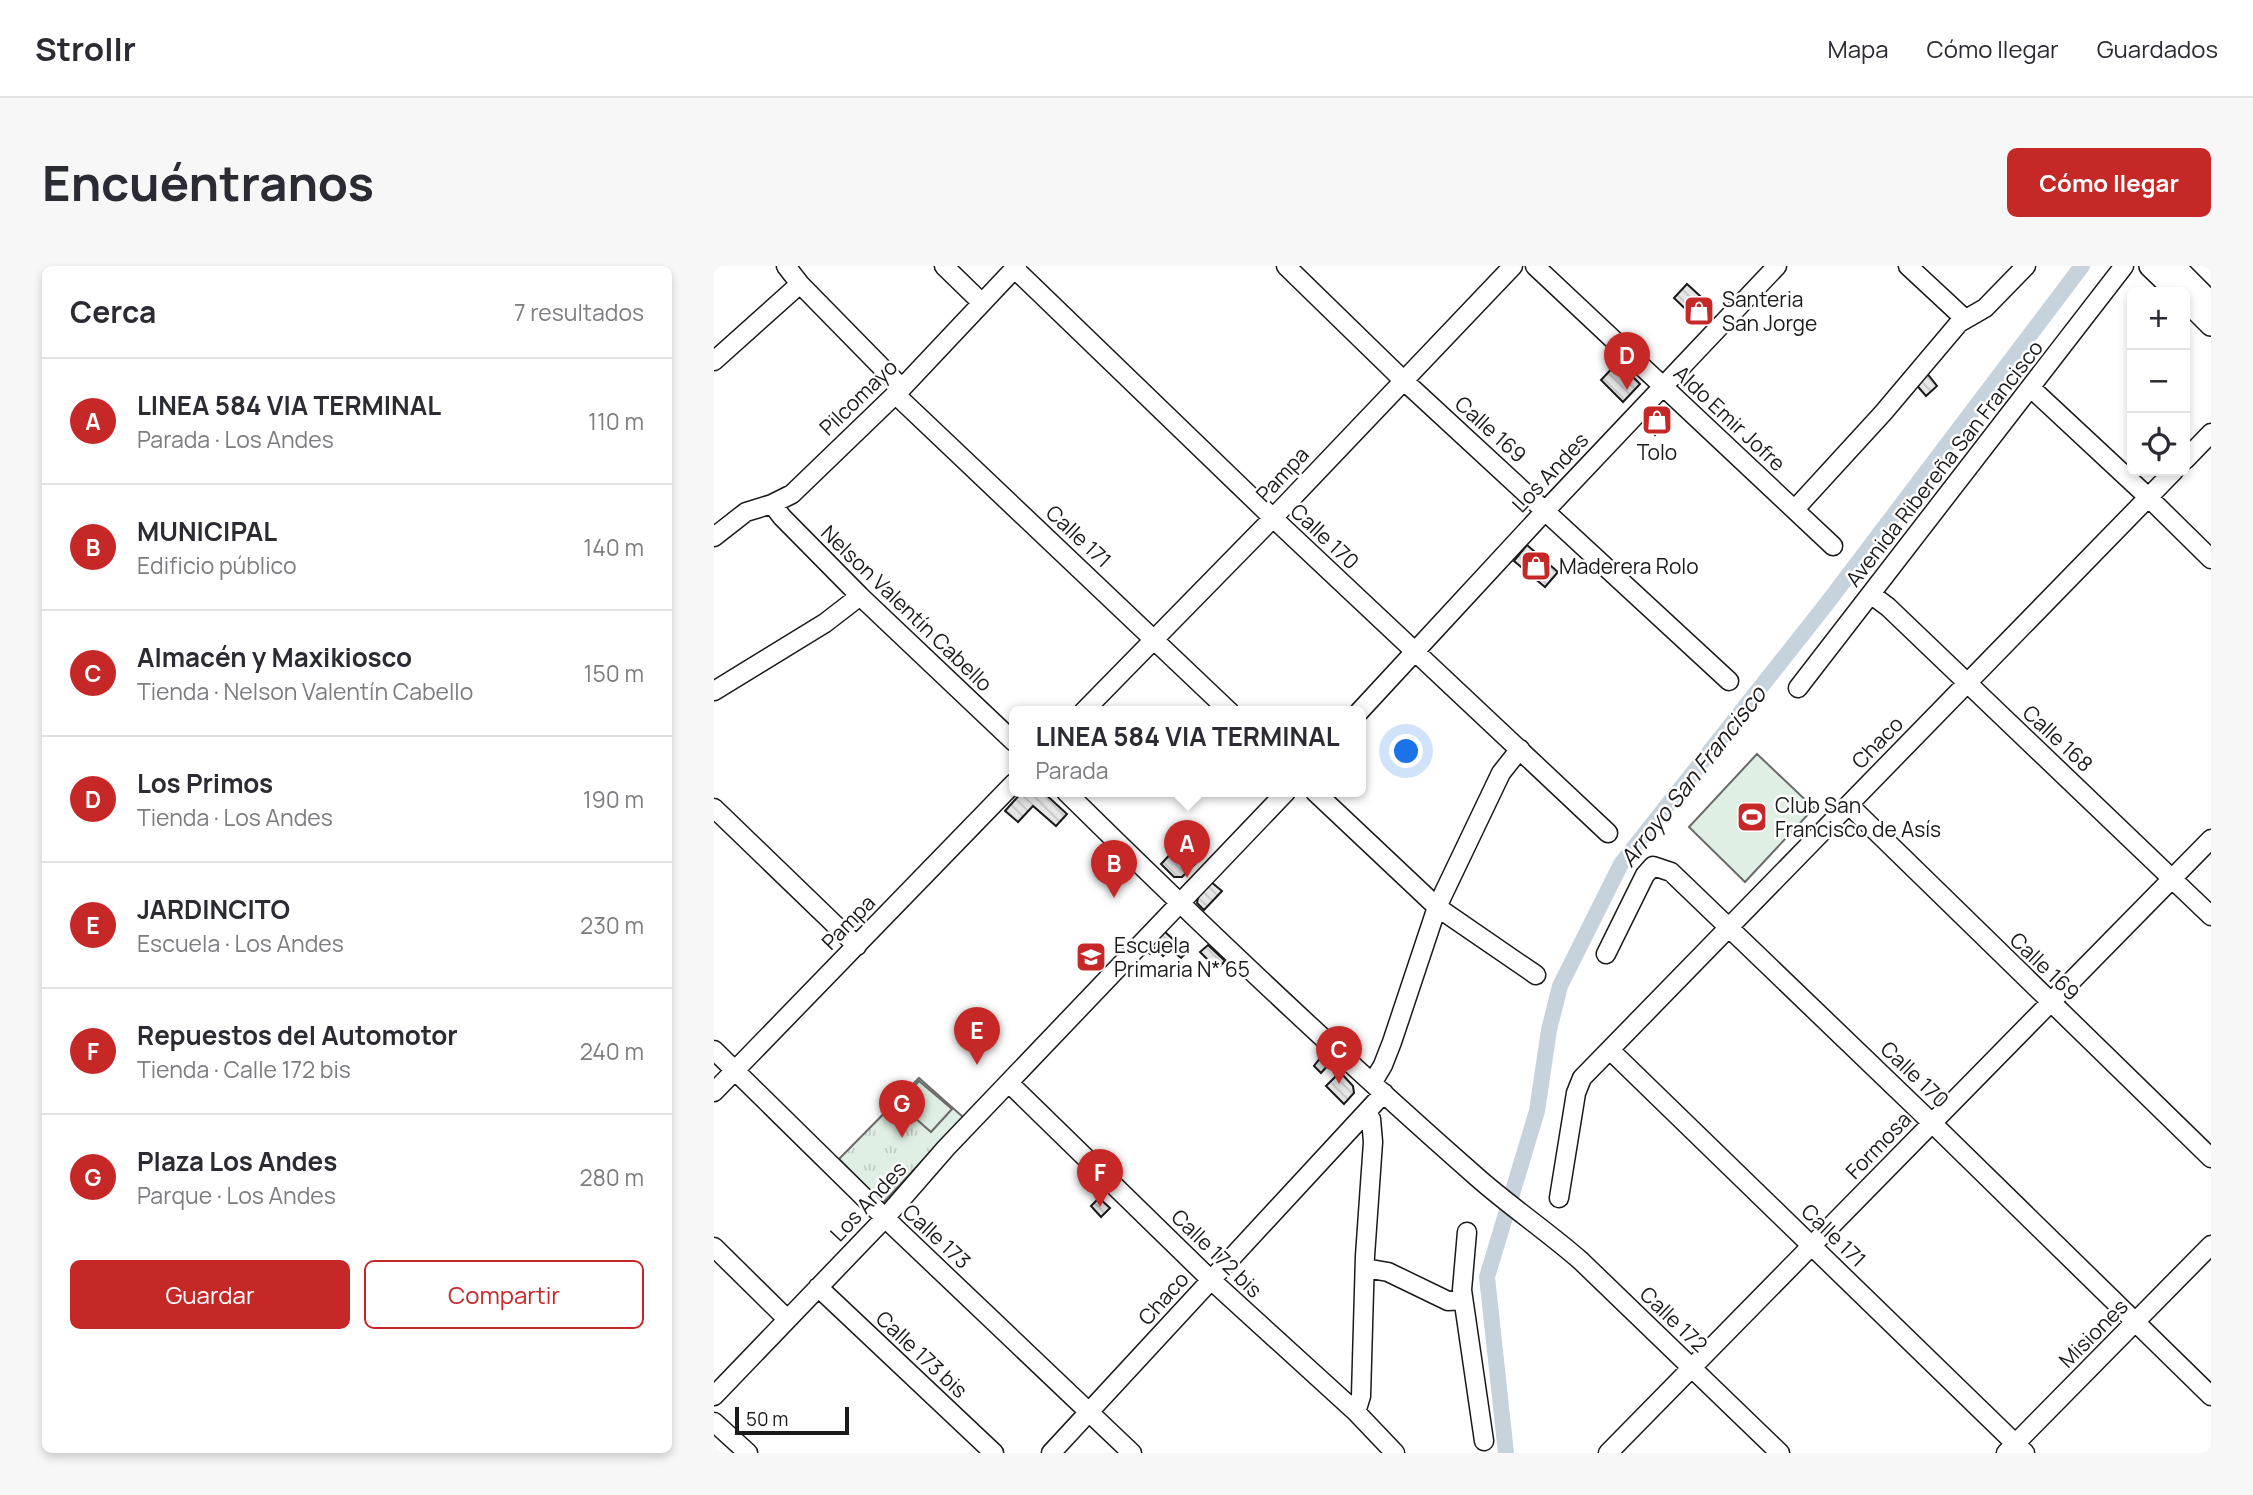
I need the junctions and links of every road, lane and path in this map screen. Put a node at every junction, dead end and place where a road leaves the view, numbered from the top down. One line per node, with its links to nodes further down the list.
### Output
1 (786, 266): 13 (street, Calle 171)
2 (944, 266): 15 (street)
3 (1286, 266): 21 (street, Calle 169)
4 (1513, 266): 21 (street, Pampa)
5 (1535, 266): 22 (street, Aldo Emir Jofre)
6 (1777, 266): 22 (street, Los Andes)
7 (1908, 266): 18 (street)
8 (2026, 266): 18 (street)
9 (2124, 266): 23 (street, Avenida Ribereña San Francisco)
10 (2150, 266): 14 (main road)
11 (2174, 266): 16 (main road)
12 (1016, 267): 15 (street, Pilcomayo); 32 (street, Calle 170)
13 (800, 284): 20 (street); 24 (street, Calle 171)
14 (2172, 287)
15 (982, 303): 24 (street, Pilcomayo)
16 (2211, 303)
17 (2190, 304): 19 (main road)
18 (1965, 319): 30 (street)
19 (2211, 325)
20 (717, 352)
21 (1402, 379): 31 (street, Calle 169); 32 (street, Pampa)
22 (1661, 387): 30 (street, Aldo Emir Jofre); 31 (street, Los Andes)
23 (2031, 388): 28 (street); 36 (street, Avenida Ribereña San Francisco)
24 (899, 391): 29 (street, Pilcomayo); 38 (street, Calle 171)
25 (2211, 433): 26 (street)
26 (2190, 455)
27 (2169, 476): 28 (street, Chaco)
28 (2148, 497): 35 (street); 41 (street, Chaco)
29 (772, 504): 33 (street, Pilcomayo); 37 (street, Nelson Valentín Cabello)
30 (1795, 509): 34 (street, Aldo Emir Jofre)
31 (1546, 510): 39 (street, Los Andes); 40 (street, Calle 169)
32 (1273, 518): 38 (street, Pampa); 39 (street, Calle 170)
33 (714, 537)
34 (1833, 546)
35 (2211, 559)
36 (1872, 595): 41 (street, Calle 168); 42 (street, Avenida Ribereña San Francisco)
37 (860, 596): 43 (street); 47 (street, Nelson Valentín Cabello)
38 (1154, 639): 44 (street, Pampa); 45 (street, Calle 171)
39 (1414, 650): 46 (street, Los Andes); 48 (street, Calle 170)
40 (1729, 681)
41 (1966, 682): 53 (street, Chaco); 57 (street, Calle 168)
42 (1798, 688)
43 (714, 691)
44 (1089, 706)
45 (1224, 706)
46 (1364, 706)
47 (1009, 737)
48 (1520, 749): 55 (street, Calle 170); 59 (street, Chaco)
49 (1009, 788): 62 (street, Pampa)
50 (1071, 797): 58 (street)
51 (1281, 797): 58 (street, Los Andes)
52 (1320, 797): 59 (street)
53 (1849, 805): 61 (street, Chaco); 65 (street, Calle 169)
54 (714, 808): 62 (street)
55 (1608, 833)
56 (2211, 839): 57 (street, Formosa)
57 (2172, 877): 60 (street, Calle 168); 65 (street, Formosa)
58 (1181, 904): 69 (street, Los Andes); 70 (street)
59 (1437, 907): 64 (street); 70 (street, Chaco)
60 (2211, 916)
61 (1729, 926): 63 (street, Calle 170); 67 (street, Chaco); 73 (street, Calle 170)
62 (857, 946): 68 (street, Pampa)
63 (1606, 954)
64 (1536, 975)
65 (2050, 1003): 73 (street, Formosa); 74 (street, Calle 169)
66 (714, 1050): 68 (street, Calle 173)
67 (1610, 1050): 75 (street, Chaco); 79 (street, Calle 171)
68 (736, 1070): 71 (street, Pampa); 76 (street, Calle 173)
69 (1009, 1083): 76 (street, Los Andes); 82 (street, Calle 172 bis)
70 (1378, 1087): 72 (street, Chaco); 87 (street, Calle 172)
71 (714, 1092)
72 (1366, 1112): 81 (street); 82 (street, Chaco)
73 (1931, 1122): 79 (street, Formosa); 86 (street, Calle 170)
74 (2211, 1158)
75 (1559, 1198)
76 (885, 1218): 83 (street, Los Andes); 91 (street, Calle 173)
77 (1466, 1232): 84 (street)
78 (2211, 1245): 86 (street, Misiones)
79 (1813, 1246): 87 (street, Formosa); 94 (street, Calle 171)
80 (714, 1247): 85 (street)
81 (1365, 1268): 84 (street); 90 (street)
82 (1210, 1279): 90 (street, Calle 172 bis); 91 (street, Chaco)
83 (818, 1287): 85 (street, Los Andes); 96 (street, Calle 173 bis)
84 (1463, 1300): 93 (street)
85 (787, 1318): 88 (street, Los Andes)
86 (2136, 1323): 89 (street, Calle 170); 94 (street, Misiones)
87 (1692, 1366): 100 (street, Formosa); 101 (street, Calle 172)
88 (714, 1396)
89 (2211, 1396)
90 (1356, 1412): 99 (street, Calle 172 bis)
91 (1090, 1413): 97 (street, Chaco); 98 (street, Calle 173)
92 (714, 1422): 95 (street)
93 (1484, 1441)
94 (2016, 1450)
95 (748, 1453)
96 (994, 1453)
97 (1051, 1453)
98 (1132, 1453)
99 (1395, 1453)
100 (1608, 1453)
101 (1780, 1453)

